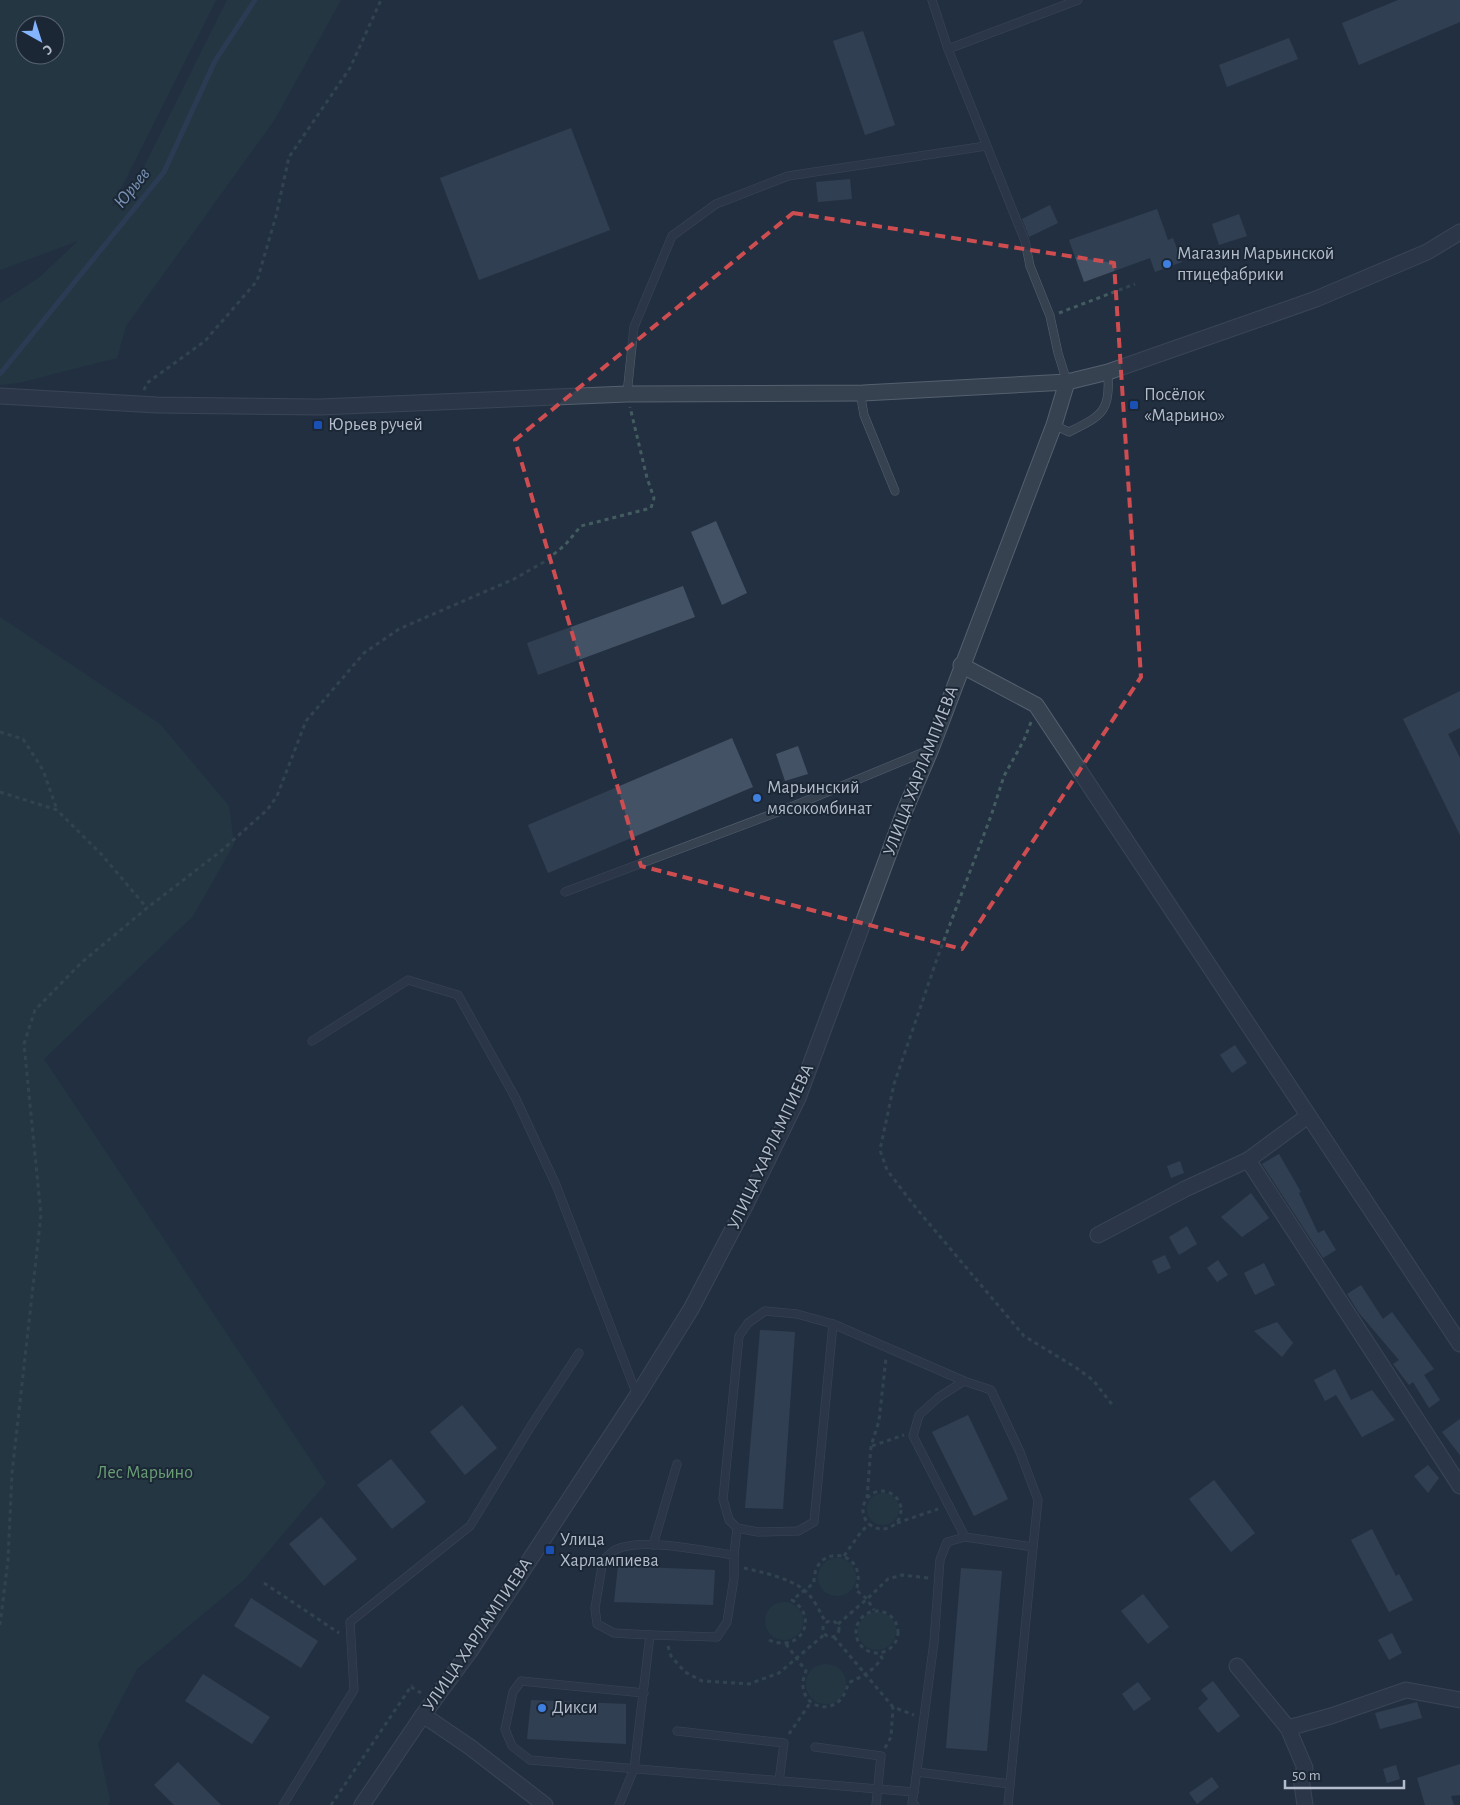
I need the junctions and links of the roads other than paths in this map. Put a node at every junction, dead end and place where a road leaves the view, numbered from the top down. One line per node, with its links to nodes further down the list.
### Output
1 (932, 0): 3 (lane)
2 (1078, 0): 3 (lane)
3 (948, 48): 4 (lane)
4 (986, 146): 7 (lane); 9 (lane)
5 (1460, 232): 6 (street)
6 (1108, 372): 7 (street); 11 (lane)
7 (1067, 382): 8 (street); 11 (street, УЛИЦА ХАРЛАМПИЕВА)
8 (864, 392): 9 (street); 12 (lane)
9 (627, 394): 10 (street)
10 (0, 396)
11 (1054, 425): 13 (street, УЛИЦА ХАРЛАМПИЕВА)
12 (895, 491)
13 (961, 665): 14 (street, УЛИЦА ХАРЛАМПИЕВА); 17 (street)
14 (930, 749): 15 (lane); 24 (street, УЛИЦА ХАРЛАМПИЕВА)
15 (565, 892)
16 (312, 1041): 24 (lane)
17 (1308, 1116): 18 (street); 21 (street)
18 (1248, 1160): 19 (street); 26 (street)
19 (1098, 1235)
20 (833, 1324): 23 (lane); 27 (lane); 27 (lane)
21 (1460, 1344)
22 (579, 1353): 46 (lane)
23 (964, 1380): 28 (lane); 30 (lane)
24 (637, 1396): 36 (street, УЛИЦА ХАРЛАМПИЕВА)
25 (677, 1464): 29 (lane)
26 (1460, 1486)
27 (737, 1528): 31 (lane)
28 (965, 1537): 30 (lane); 41 (lane)
29 (653, 1545): 31 (lane); 32 (lane)
30 (1033, 1547): 43 (lane)
31 (734, 1555): 32 (lane)
32 (650, 1635): 34 (lane)
33 (1238, 1666): 37 (street)
34 (644, 1693): 40 (lane); 40 (lane)
35 (1460, 1700): 37 (street)
36 (422, 1715): 47 (street, УЛИЦА ХАРЛАМПИЕВА); 48 (street)
37 (1288, 1728): 53 (street)
38 (676, 1731): 42 (lane)
39 (815, 1747): 44 (lane)
40 (634, 1769): 42 (lane); 49 (lane)
41 (917, 1772): 43 (lane); 45 (lane)
42 (779, 1781): 44 (lane)
43 (1010, 1784): 52 (lane)
44 (878, 1789): 45 (lane); 50 (lane)
45 (914, 1792): 51 (lane)
46 (283, 1805)
47 (362, 1805)
48 (545, 1805)
49 (619, 1805)
50 (876, 1805)
51 (915, 1805)
52 (1008, 1805)
53 (1305, 1805)

